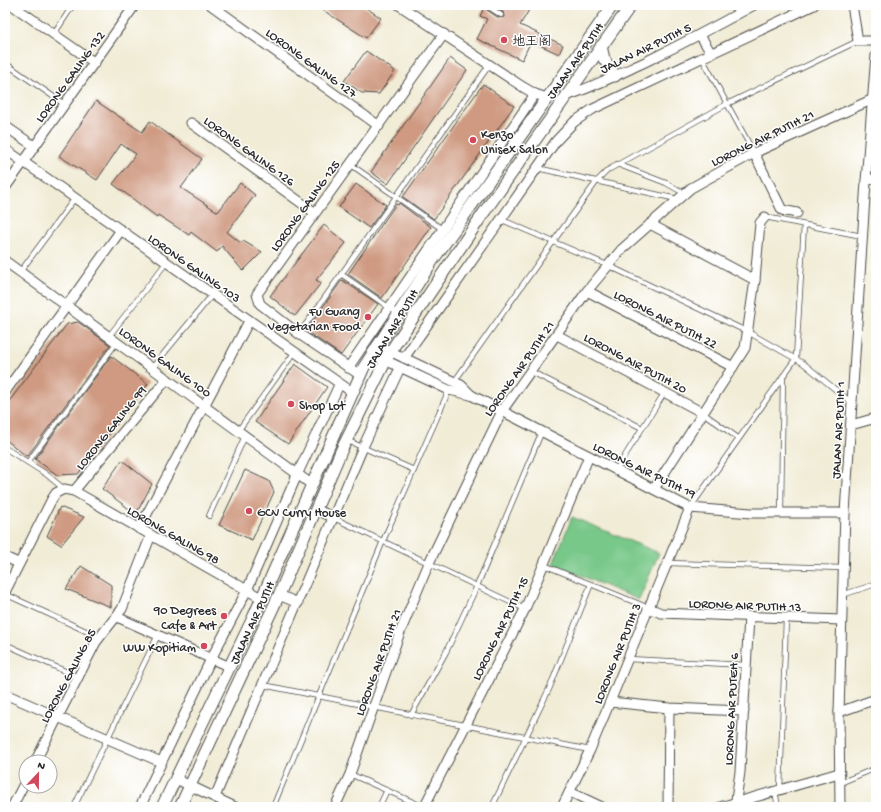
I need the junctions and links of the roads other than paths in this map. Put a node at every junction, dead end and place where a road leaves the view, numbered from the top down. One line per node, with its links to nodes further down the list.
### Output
1 (12, 5): 13 (street)
2 (73, 5): 13 (lane)
3 (210, 5): 35 (street, LORONG GALING 127)
4 (399, 5): 14 (street)
5 (486, 5): 12 (lane)
6 (613, 5): 29 (street, JALAN AIR PUTIH)
7 (631, 5): 18 (street, JALAN AIR PUTIH)
8 (754, 5): 15 (street, JALAN AIR PUTIH 5)
9 (814, 5): 19 (street)
10 (852, 5): 16 (street)
11 (130, 7): 23 (street, LORONG GALING 132)
12 (501, 15)
13 (54, 34): 23 (street)
14 (444, 34): 25 (street); 35 (street, LORONG GALING 125)
15 (700, 35): 19 (street); 26 (street, JALAN AIR PUTIH 5)
16 (858, 41): 17 (street); 32 (lane)
17 (876, 41)
18 (601, 46): 26 (street); 28 (street, JALAN AIR PUTIH)
19 (710, 53): 21 (street)
20 (876, 55): 24 (street, JALAN AIR PUTIH 1)
21 (702, 58): 32 (lane); 42 (street)
22 (5, 63): 31 (lane)
23 (96, 63): 31 (street, LORONG GALING 132)
24 (876, 63): 30 (street, JALAN AIR PUTIH 1)
25 (490, 64): 27 (street); 47 (lane)
26 (615, 76): 28 (street, JALAN AIR PUTIH 5)
27 (535, 94): 29 (street); 57 (street)
28 (566, 96): 29 (street); 50 (street, JALAN AIR PUTIH)
29 (547, 98): 70 (street, JALAN AIR PUTIH)
30 (871, 100): 38 (street, LORONG AIR PUTIH 21); 45 (street, JALAN AIR PUTIH 1)
31 (64, 104): 36 (street, LORONG GALING 132)
32 (726, 104): 38 (lane); 41 (lane)
33 (191, 123): 51 (street, LORONG GALING 126)
34 (5, 126): 36 (street)
35 (379, 126): 40 (street, LORONG GALING 125)
36 (34, 146): 39 (street, LORONG GALING 132)
37 (5, 149): 39 (street, LORONG GALING 103)
38 (754, 153): 48 (street, LORONG AIR PUTIH 21); 52 (street)
39 (23, 162): 46 (street, LORONG GALING 132); 49 (street, LORONG GALING 103)
40 (350, 164): 47 (lane); 51 (street, LORONG GALING 125)
41 (617, 164): 44 (lane); 48 (lane)
42 (537, 168): 44 (lane); 54 (street)
43 (876, 178): 45 (street)
44 (597, 181): 48 (lane); 60 (lane)
45 (866, 181): 59 (street, JALAN AIR PUTIH 1)
46 (5, 188)
47 (395, 196): 57 (lane); 65 (lane)
48 (681, 196): 55 (street, LORONG AIR PUTIH 21)
49 (75, 198): 58 (street, LORONG GALING 103); 64 (lane)
50 (485, 211): 54 (street); 79 (street, JALAN AIR PUTIH)
51 (314, 212): 73 (street, LORONG GALING 125)
52 (797, 213)
53 (765, 217): 56 (lane); 66 (street)
54 (500, 219): 60 (lane); 80 (street)
55 (650, 224): 63 (street, LORONG AIR PUTIH 21); 66 (street)
56 (804, 225): 59 (lane); 81 (lane)
57 (442, 228): 70 (street)
58 (121, 230): 61 (street, LORONG GALING 103); 69 (street)
59 (862, 236): 95 (street, JALAN AIR PUTIH 1)
60 (553, 242): 63 (lane); 92 (lane)
61 (166, 263): 68 (street, LORONG GALING 103); 75 (lane)
62 (6, 264): 64 (street, LORONG GALING 100)
63 (607, 265): 67 (street, LORONG AIR PUTIH 21); 72 (lane)
64 (20, 272): 69 (street, LORONG GALING 100)
65 (341, 274): 70 (lane); 73 (lane)
66 (755, 280): 72 (street)
67 (588, 291): 74 (street, LORONG AIR PUTIH 21); 82 (street, LORONG AIR PUTIH 22)
68 (212, 295): 71 (street, LORONG GALING 103); 83 (lane)
69 (67, 305): 75 (street, LORONG GALING 100); 91 (street)
70 (393, 310): 77 (street, JALAN AIR PUTIH); 84 (street)
71 (249, 321): 78 (street, LORONG GALING 103); 96 (street)
72 (748, 332): 81 (lane); 82 (street)
73 (299, 334): 84 (street, LORONG GALING 125)
74 (557, 335): 86 (street, LORONG AIR PUTIH 21); 94 (street, LORONG AIR PUTIH 20)
75 (110, 336): 76 (street, LORONG GALING 100)
76 (117, 342): 83 (street, LORONG GALING 100); 109 (lane)
77 (374, 350): 79 (street, LORONG AIR PUTIH 19); 87 (street, JALAN AIR PUTIH)
78 (294, 353): 90 (street, LORONG GALING 103); 103 (lane)
79 (388, 356): 80 (street, LORONG AIR PUTIH 19); 85 (street, LORONG AIR PUTIH 19); 105 (street, JALAN AIR PUTIH)
80 (404, 358): 92 (street, LORONG AIR PUTIH 19)
81 (796, 358): 88 (lane); 95 (lane)
82 (733, 367): 98 (street)
83 (152, 368): 89 (street, LORONG GALING 100)
84 (348, 368): 87 (street, LORONG GALING 125)
85 (400, 368): 92 (street, LORONG AIR PUTIH 19); 106 (street)
86 (530, 371): 97 (street, LORONG AIR PUTIH 21); 101 (lane)
87 (360, 375): 93 (street, JALAN AIR PUTIH)
88 (783, 376): 104 (lane); 120 (lane)
89 (166, 379): 96 (street, LORONG GALING 100); 116 (street, LORONG GALING 99)
90 (339, 385): 93 (street, LORONG GALING 103); 112 (street)
91 (7, 386)
92 (451, 386): 97 (street, LORONG AIR PUTIH 19); 110 (lane)
93 (352, 392): 113 (street, JALAN AIR PUTIH)
94 (665, 392): 98 (street, LORONG AIR PUTIH 20); 101 (lane)
95 (852, 403): 100 (street, JALAN AIR PUTIH 1)
96 (204, 405): 103 (street, LORONG GALING 100); 123 (street)
97 (502, 411): 102 (street, LORONG AIR PUTIH 19); 130 (street, LORONG AIR PUTIH 21)
98 (703, 413): 104 (lane); 115 (street)
99 (876, 418): 100 (street)
100 (850, 425): 119 (street, JALAN AIR PUTIH 1)
101 (642, 428): 111 (lane)
102 (542, 431): 108 (street, LORONG AIR PUTIH 19); 136 (lane)
103 (242, 433): 112 (street, LORONG GALING 100); 121 (lane)
104 (738, 438): 117 (lane)
105 (346, 440): 106 (lane); 118 (street, JALAN AIR PUTIH)
106 (363, 447): 110 (lane); 122 (street)
107 (5, 448): 109 (lane)
108 (589, 456): 111 (street, LORONG AIR PUTIH 19); 132 (street, LORONG AIR PUTIH 15)
109 (28, 462): 114 (lane)
110 (414, 470): 125 (lane)
111 (616, 470): 115 (street, LORONG AIR PUTIH 19)
112 (297, 475): 113 (street, LORONG GALING 100); 126 (street)
113 (311, 484): 128 (street, JALAN AIR PUTIH)
114 (64, 489): 116 (street, LORONG GALING 98); 129 (street)
115 (654, 489): 117 (street, LORONG AIR PUTIH 19)
116 (74, 491): 123 (street, LORONG GALING 98)
117 (690, 508): 120 (street, LORONG AIR PUTIH 19); 131 (street, LORONG AIR PUTIH 3)
118 (316, 510): 122 (street); 139 (street, JALAN AIR PUTIH)
119 (845, 513): 120 (street, LORONG AIR PUTIH 19); 133 (street, JALAN AIR PUTIH 1)
120 (781, 514)
121 (209, 516)
122 (334, 518): 125 (lane); 142 (street)
123 (139, 529): 124 (street, LORONG GALING 98)
124 (151, 535): 137 (street, LORONG GALING 98); 145 (street, LORONG GALING 85)
125 (382, 541): 130 (lane); 159 (lane)
126 (264, 551): 128 (street); 137 (street)
127 (5, 557): 129 (street)
128 (278, 557): 141 (street, JALAN AIR PUTIH)
129 (18, 563): 138 (street)
130 (428, 563): 136 (lane); 162 (street, LORONG AIR PUTIH 21)
131 (668, 563): 133 (lane); 143 (street, LORONG AIR PUTIH 3)
132 (544, 564): 134 (lane); 144 (street, LORONG AIR PUTIH 15)
133 (843, 568): 140 (street, JALAN AIR PUTIH 1)
134 (591, 584): 143 (lane); 169 (lane)
135 (876, 584): 140 (lane)
136 (477, 586): 144 (lane); 166 (lane)
137 (247, 590): 141 (street, LORONG GALING 98); 152 (street)
138 (5, 593): 150 (lane)
139 (279, 595): 142 (street); 179 (street, JALAN AIR PUTIH)
140 (842, 595): 148 (street, JALAN AIR PUTIH 1)
141 (261, 598): 155 (street, JALAN AIR PUTIH)
142 (298, 603): 157 (street)
143 (649, 608): 146 (street, LORONG AIR PUTIH 13); 153 (street, LORONG AIR PUTIH 3)
144 (525, 609): 168 (street, LORONG AIR PUTIH 15)
145 (117, 617): 149 (street); 150 (street, LORONG GALING 85)
146 (749, 617): 147 (street, LORONG AIR PUTIH 13); 154 (street, LORONG AIR PUTEH 6)
147 (786, 618): 148 (street, LORONG AIR PUTIH 13); 181 (lane)
148 (841, 620): 165 (street, JALAN AIR PUTIH 1)
149 (158, 635): 152 (street); 170 (lane)
150 (99, 637): 156 (street, LORONG GALING 85)
151 (5, 644): 156 (lane)
152 (211, 659): 155 (street); 173 (street)
153 (628, 659): 154 (lane); 161 (street, LORONG AIR PUTIH 3)
154 (746, 665): 164 (street, LORONG AIR PUTEH 6)
155 (230, 667): 177 (street, JALAN AIR PUTIH)
156 (80, 678): 167 (street, LORONG GALING 85)
157 (263, 685): 159 (lane); 184 (street)
158 (5, 694): 167 (street)
159 (319, 696): 162 (lane); 192 (lane)
160 (876, 699): 165 (street)
161 (610, 702): 163 (street); 171 (street, LORONG AIR PUTIH 3)
162 (374, 707): 166 (lane); 176 (street, LORONG AIR PUTIH 21)
163 (669, 708): 164 (street); 199 (street)
164 (744, 711): 185 (street, LORONG AIR PUTEH 6)
165 (839, 712): 175 (street, JALAN AIR PUTIH 1)
166 (411, 715): 168 (lane)
167 (58, 718): 170 (street); 172 (street, LORONG GALING 85)
168 (465, 725): 169 (lane); 195 (street, LORONG AIR PUTIH 15)
169 (524, 737): 171 (lane); 196 (lane)
170 (108, 739): 173 (street); 187 (lane)
171 (590, 750): 182 (street, LORONG AIR PUTIH 3)
172 (40, 754)
173 (161, 762): 188 (street)
174 (876, 768): 178 (lane)
175 (839, 773): 178 (street, JALAN AIR PUTIH 1); 181 (street)
176 (350, 774): 180 (lane); 193 (street, LORONG AIR PUTIH 21)
177 (176, 779): 179 (street); 189 (street, JALAN AIR PUTIH)
178 (840, 783): 202 (street, JALAN AIR PUTIH 1)
179 (190, 785): 184 (street); 190 (street, JALAN AIR PUTIH)
180 (387, 790): 194 (lane); 195 (lane)
181 (778, 790): 185 (street); 201 (lane)
182 (570, 792): 197 (street, LORONG AIR PUTIH 3); 198 (street)
183 (19, 794): 186 (street)
184 (215, 797): 191 (street)
185 (735, 805): 200 (street)
186 (12, 807)
187 (74, 807)
188 (140, 807)
189 (162, 807)
190 (180, 807)
191 (235, 807)
192 (273, 807)
193 (336, 807)
194 (379, 807)
195 (424, 807)
196 (492, 807)
197 (562, 807)
198 (602, 807)
199 (668, 807)
200 (720, 807)
201 (778, 807)
202 (840, 807)

